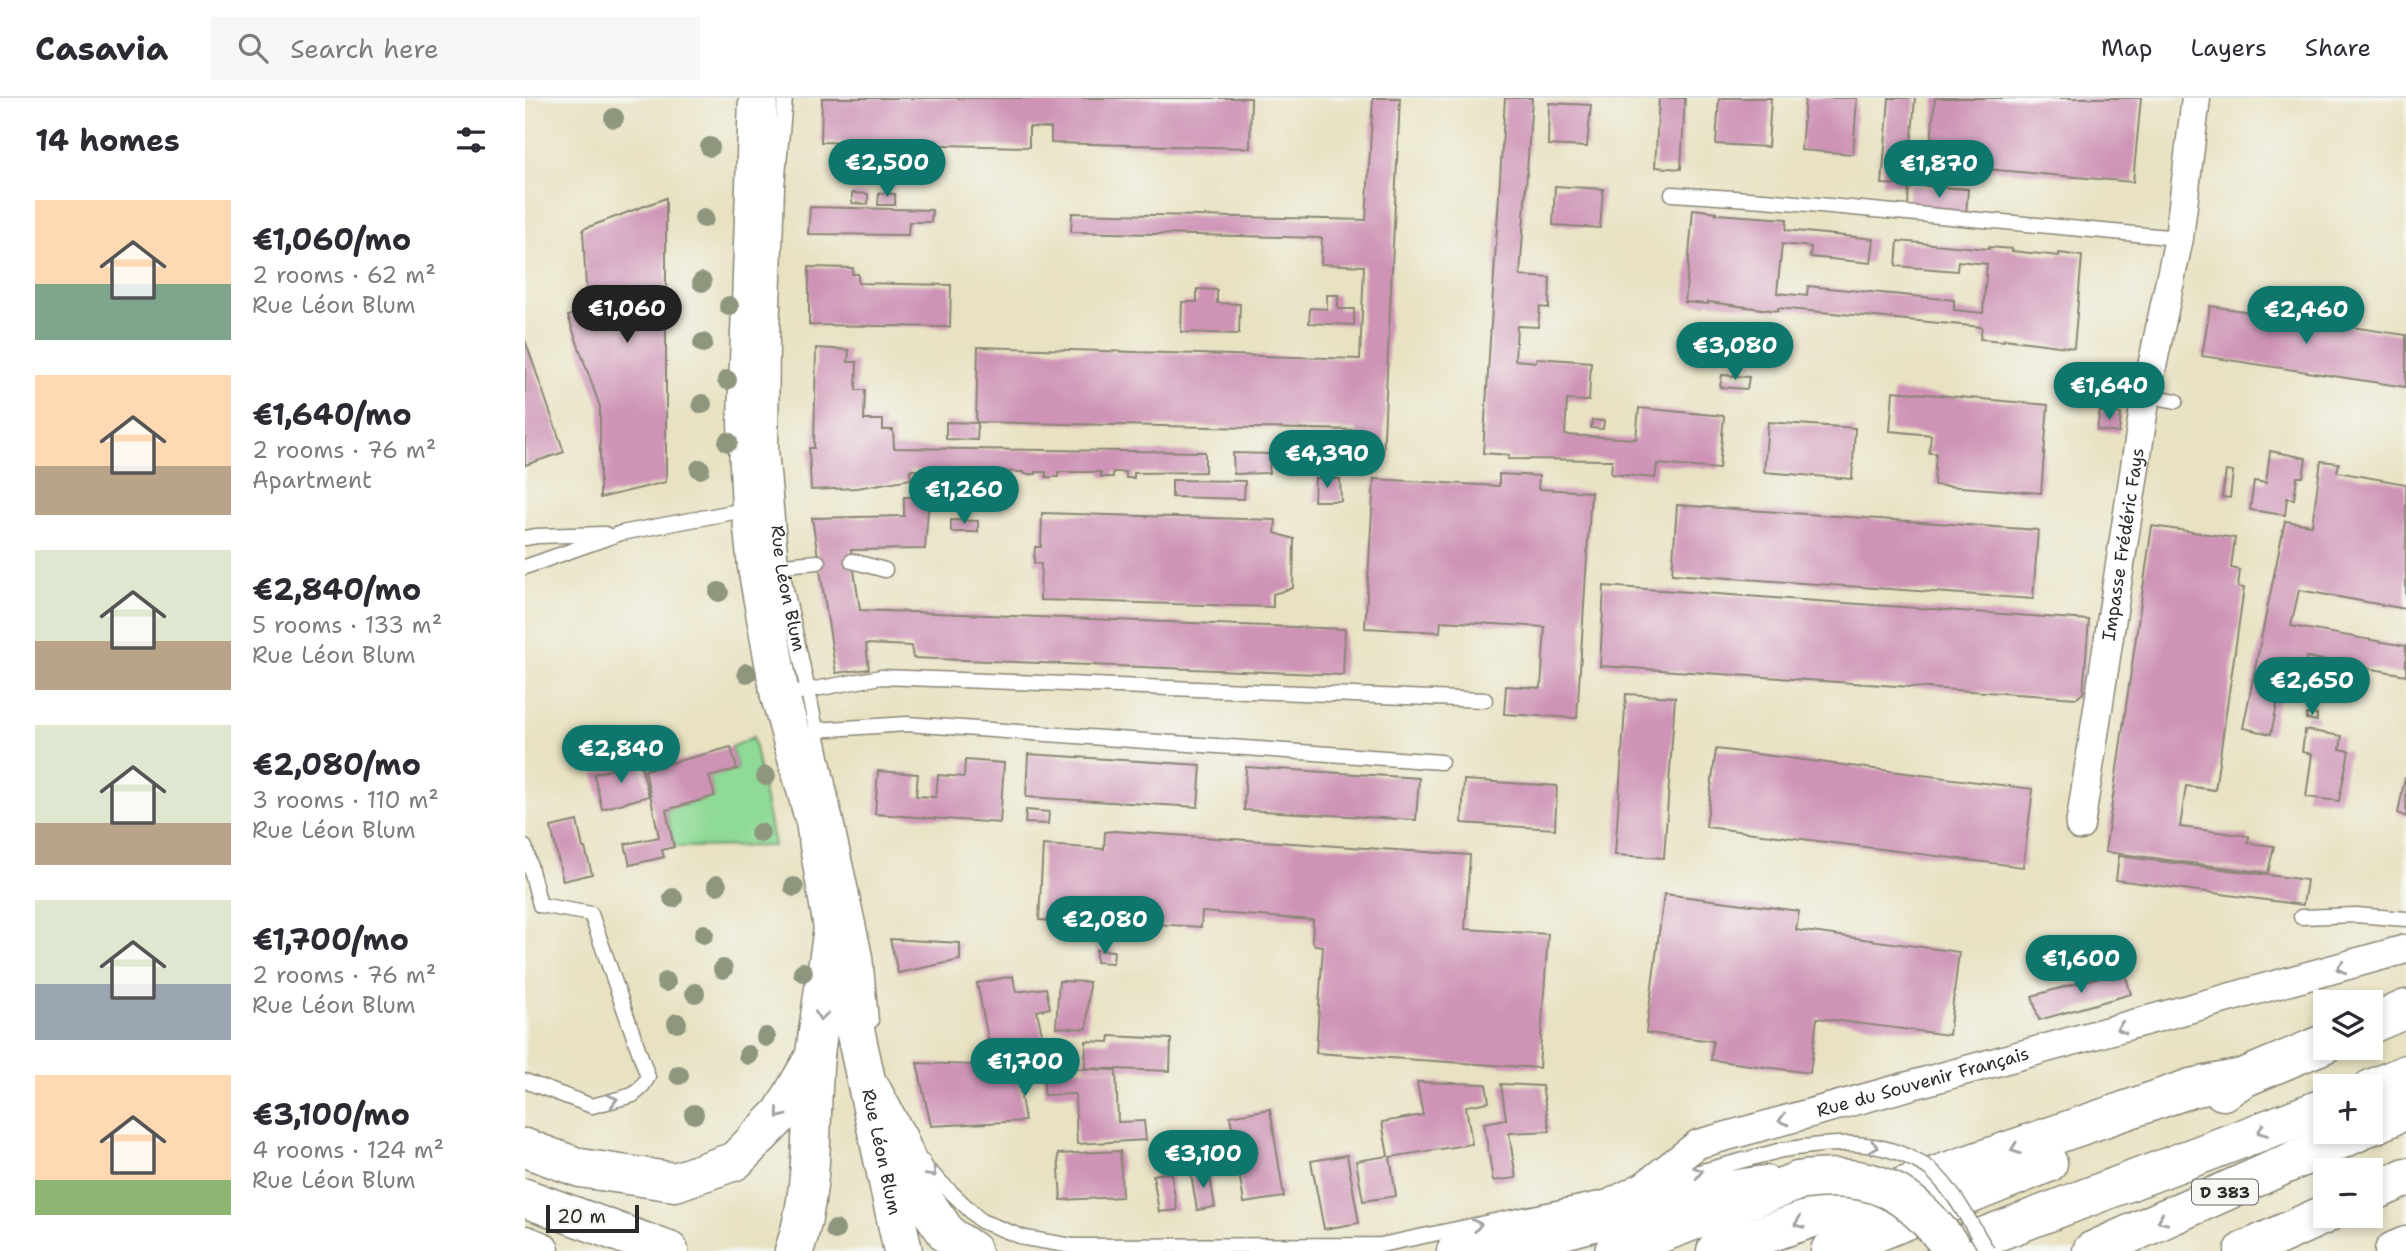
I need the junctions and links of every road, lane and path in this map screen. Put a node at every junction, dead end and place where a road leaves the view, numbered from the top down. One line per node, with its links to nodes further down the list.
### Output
1 (758, 98): 8 (main road, Rue Léon Blum)
2 (785, 98): 13 (lane, Rue Léon Blum)
3 (2196, 98): 5 (street, Impasse Frédéric Fays)
4 (1672, 194): 5 (lane)
5 (2179, 238): 6 (street, Impasse Frédéric Fays)
6 (2145, 396): 7 (lane); 20 (street, Impasse Frédéric Fays)
7 (2176, 401)
8 (751, 509): 9 (lane); 13 (main road, Rue Léon Blum)
9 (621, 533): 10 (lane); 14 (lane)
10 (525, 538)
11 (852, 561): 15 (lane)
12 (818, 562): 13 (lane)
13 (769, 566): 16 (main road, Rue Léon Blum)
14 (525, 567)
15 (885, 570)
16 (793, 693): 17 (lane); 18 (lane, Rue Léon Blum); 24 (main road, Rue Léon Blum)
17 (1485, 700)
18 (815, 730): 19 (lane); 29 (lane, Rue Léon Blum)
19 (1441, 762)
20 (2080, 826)
21 (525, 847): 33 (lane, one-way to 21)
22 (2301, 917): 23 (lane)
23 (2406, 919)
24 (833, 928): 29 (main road, Rue Léon Blum); 30 (main road, one-way to 30); 52 (main road, Rue Léon Blum)
25 (2406, 949): 42 (street, Rue du Souvenir Français, one-way to 42)
26 (2406, 1009): 27 (main road)
27 (2383, 1019)
28 (2313, 1048): 32 (main road)
29 (873, 1049): 42 (lane, one-way to 42); 53 (main road, Rue Léon Blum)
30 (815, 1056): 39 (main road, one-way to 39); 47 (main road)
31 (2406, 1074): 34 (main road)
32 (2243, 1078): 56 (main road, one-way to 56); 57 (main road)
33 (525, 1081)
34 (2383, 1084)
35 (2406, 1110): 37 (main road)
36 (2313, 1112): 58 (main road, one-way to 58)
37 (2383, 1121)
38 (2331, 1144): 61 (main road, D 383, one-way to 61)
39 (525, 1148)
40 (1790, 1165): 42 (lane, one-way to 40); 46 (main road); 55 (main road); 59 (main road, bridge); 60 (lane, one-way to 60, bridge)
41 (2406, 1177): 43 (main road)
42 (1644, 1186): 46 (street, Rue du Souvenir Français)
43 (2383, 1188)
44 (525, 1198): 51 (main road)
45 (2313, 1220): 62 (main road)
46 (1545, 1235): 54 (main road, Rue du Souvenir Français)
47 (797, 1242)
48 (525, 1245): 50 (main road)
49 (2406, 1246): 63 (main road)
50 (540, 1251)
51 (669, 1251)
52 (903, 1251)
53 (972, 1251)
54 (1457, 1251)
55 (1614, 1251)
56 (1716, 1251)
57 (1830, 1251)
58 (1946, 1251)
59 (1954, 1251)
60 (1987, 1251)
61 (2092, 1251)
62 (2244, 1251)
63 (2394, 1251)

